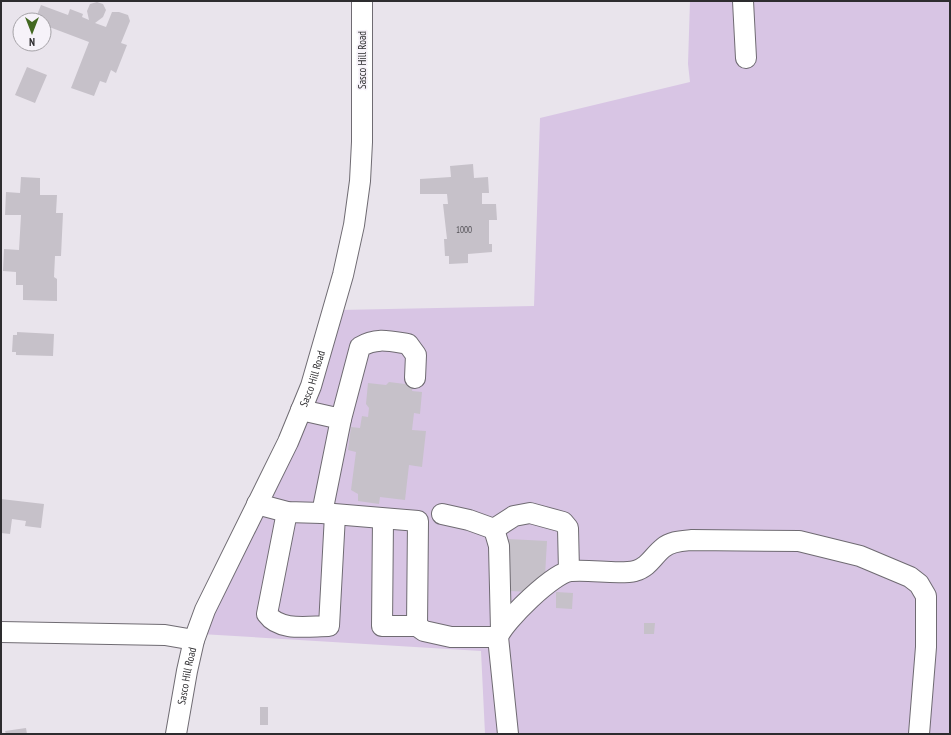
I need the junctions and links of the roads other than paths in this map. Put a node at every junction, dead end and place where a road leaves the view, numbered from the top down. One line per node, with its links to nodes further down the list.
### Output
1 (362, 1): 5 (street, Sasco Hill Road)
2 (743, 1): 3 (street)
3 (746, 58)
4 (415, 378): 6 (street)
5 (301, 410): 6 (street); 7 (street, Sasco Hill Road)
6 (341, 419): 9 (street)
7 (258, 504): 8 (street); 17 (street, Sasco Hill Road)
8 (287, 512): 9 (street); 9 (street)
9 (329, 514): 11 (street)
10 (442, 514): 12 (street)
11 (383, 519): 14 (street); 14 (street)
12 (494, 529): 13 (street); 16 (street)
13 (569, 571): 16 (street); 20 (street)
14 (417, 626): 16 (street)
15 (1, 632): 17 (street)
16 (499, 633): 19 (street)
17 (194, 640): 18 (street, Sasco Hill Road)
18 (176, 734)
19 (508, 734)
20 (919, 734)

